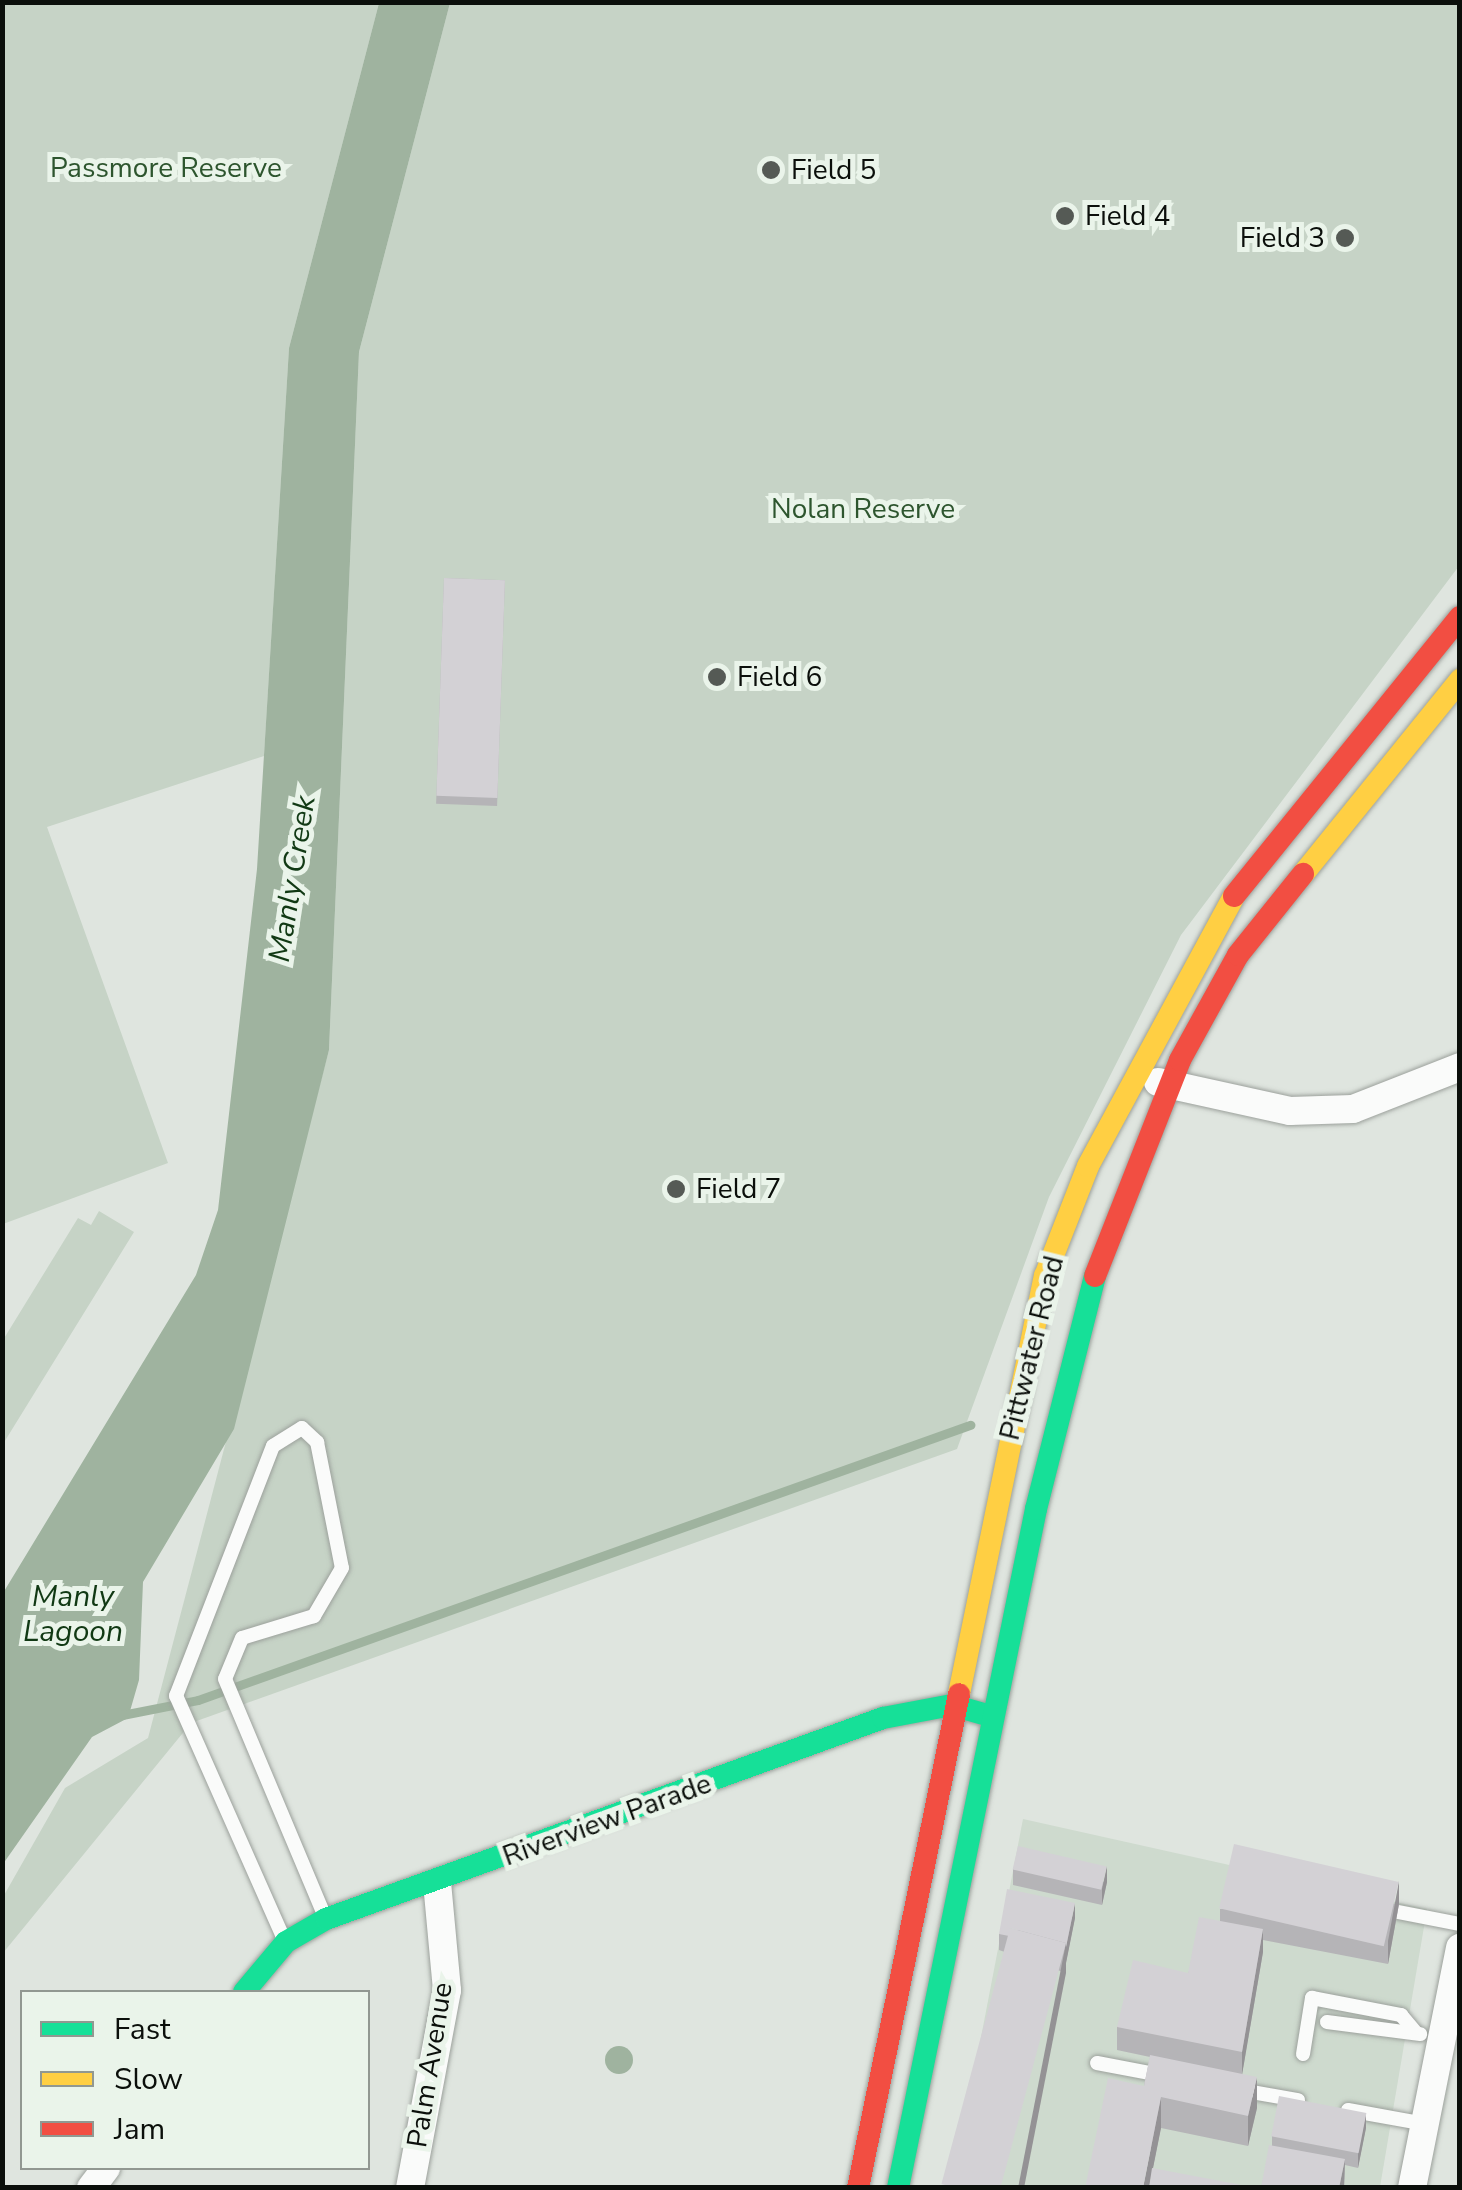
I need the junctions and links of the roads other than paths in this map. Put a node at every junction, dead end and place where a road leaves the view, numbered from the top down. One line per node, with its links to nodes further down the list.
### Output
1 (1460, 617): 4 (main road, Pittwater Road)
2 (1460, 680): 5 (main road, Pittwater Road)
3 (1460, 1068): 5 (street)
4 (1134, 1073): 5 (street); 6 (main road, Pittwater Road)
5 (1168, 1086): 7 (main road, Pittwater Road)
6 (952, 1705): 7 (main road, Riverview Parade); 8 (main road, Riverview Parade); 25 (main road, Pittwater Road)
7 (995, 1718): 26 (main road, Pittwater Road)
8 (437, 1883): 10 (main road, Riverview Parade); 24 (street, Palm Avenue)
9 (1398, 1912): 11 (lane)
10 (326, 1919): 12 (main road, Riverview Parade); 12 (lane)
11 (1460, 1924)
12 (286, 1942): 14 (main road, Riverview Parade)
13 (1460, 1948): 16 (street)
14 (246, 1990)
15 (1327, 2022): 16 (lane)
16 (1429, 2037): 17 (lane); 23 (street)
17 (1303, 2054)
18 (1097, 2063): 19 (lane)
19 (1193, 2081)
20 (1212, 2085): 21 (lane)
21 (1309, 2102)
22 (1328, 2106): 23 (lane)
23 (1425, 2124): 27 (street)
24 (410, 2188)
25 (858, 2188)
26 (898, 2188)
27 (1412, 2188)

